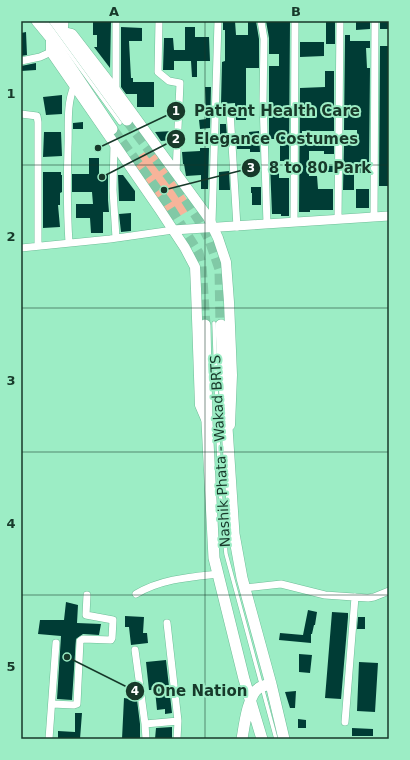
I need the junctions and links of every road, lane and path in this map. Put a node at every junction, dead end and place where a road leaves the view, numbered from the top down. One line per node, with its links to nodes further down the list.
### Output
1 (37, 21): 13 (main road)
2 (46, 21): 20 (lane)
3 (55, 21): 12 (main road)
4 (65, 21): 12 (street)
5 (116, 21): 17 (street)
6 (159, 21): 22 (street)
7 (218, 21): 28 (street)
8 (261, 21): 27 (street)
9 (296, 21): 26 (street)
10 (340, 21): 25 (street)
11 (375, 21): 24 (street)
12 (64, 33): 17 (main road); 20 (main road)
13 (51, 38): 14 (main road); 20 (main road)
14 (51, 52): 15 (street); 16 (main road)
15 (21, 61)
16 (74, 86): 21 (main road); 32 (street)
17 (116, 91): 22 (main road)
18 (230, 111): 29 (street)
19 (21, 114): 33 (street)
20 (120, 124)
21 (114, 142): 30 (main road); 31 (street)
22 (176, 173): 28 (main road)
23 (389, 216): 24 (street)
24 (374, 217): 25 (street)
25 (338, 219): 26 (street)
26 (294, 222): 27 (street)
27 (266, 224): 29 (street)
28 (213, 226): 29 (street); 30 (street); 37 (main road)
29 (237, 227)
30 (173, 230): 31 (street); 36 (main road)
31 (116, 238): 32 (street)
32 (69, 243): 33 (street)
33 (38, 246): 34 (street)
34 (21, 248)
35 (214, 325): 36 (main road); 37 (main road); 47 (lane, Nashik Phata - Wakad BRTS)
36 (207, 422): 38 (main road)
37 (228, 441): 39 (main road)
38 (218, 574): 41 (street); 48 (main road)
39 (245, 588): 43 (street); 47 (main road)
40 (389, 591): 43 (street)
41 (136, 594)
42 (87, 595): 49 (street)
43 (355, 597): 51 (street)
44 (167, 623): 50 (street)
45 (56, 643): 49 (street)
46 (135, 650): 52 (street)
47 (266, 685): 48 (main road); 58 (lane, Nashik Phata - Wakad BRTS); 59 (main road)
48 (251, 700): 56 (main road); 57 (main road)
49 (52, 704): 53 (street)
50 (178, 721): 52 (street); 55 (street)
51 (345, 722)
52 (145, 724): 54 (street)
53 (49, 739)
54 (146, 739)
55 (177, 739)
56 (242, 739)
57 (262, 739)
58 (276, 739)
59 (284, 739)

